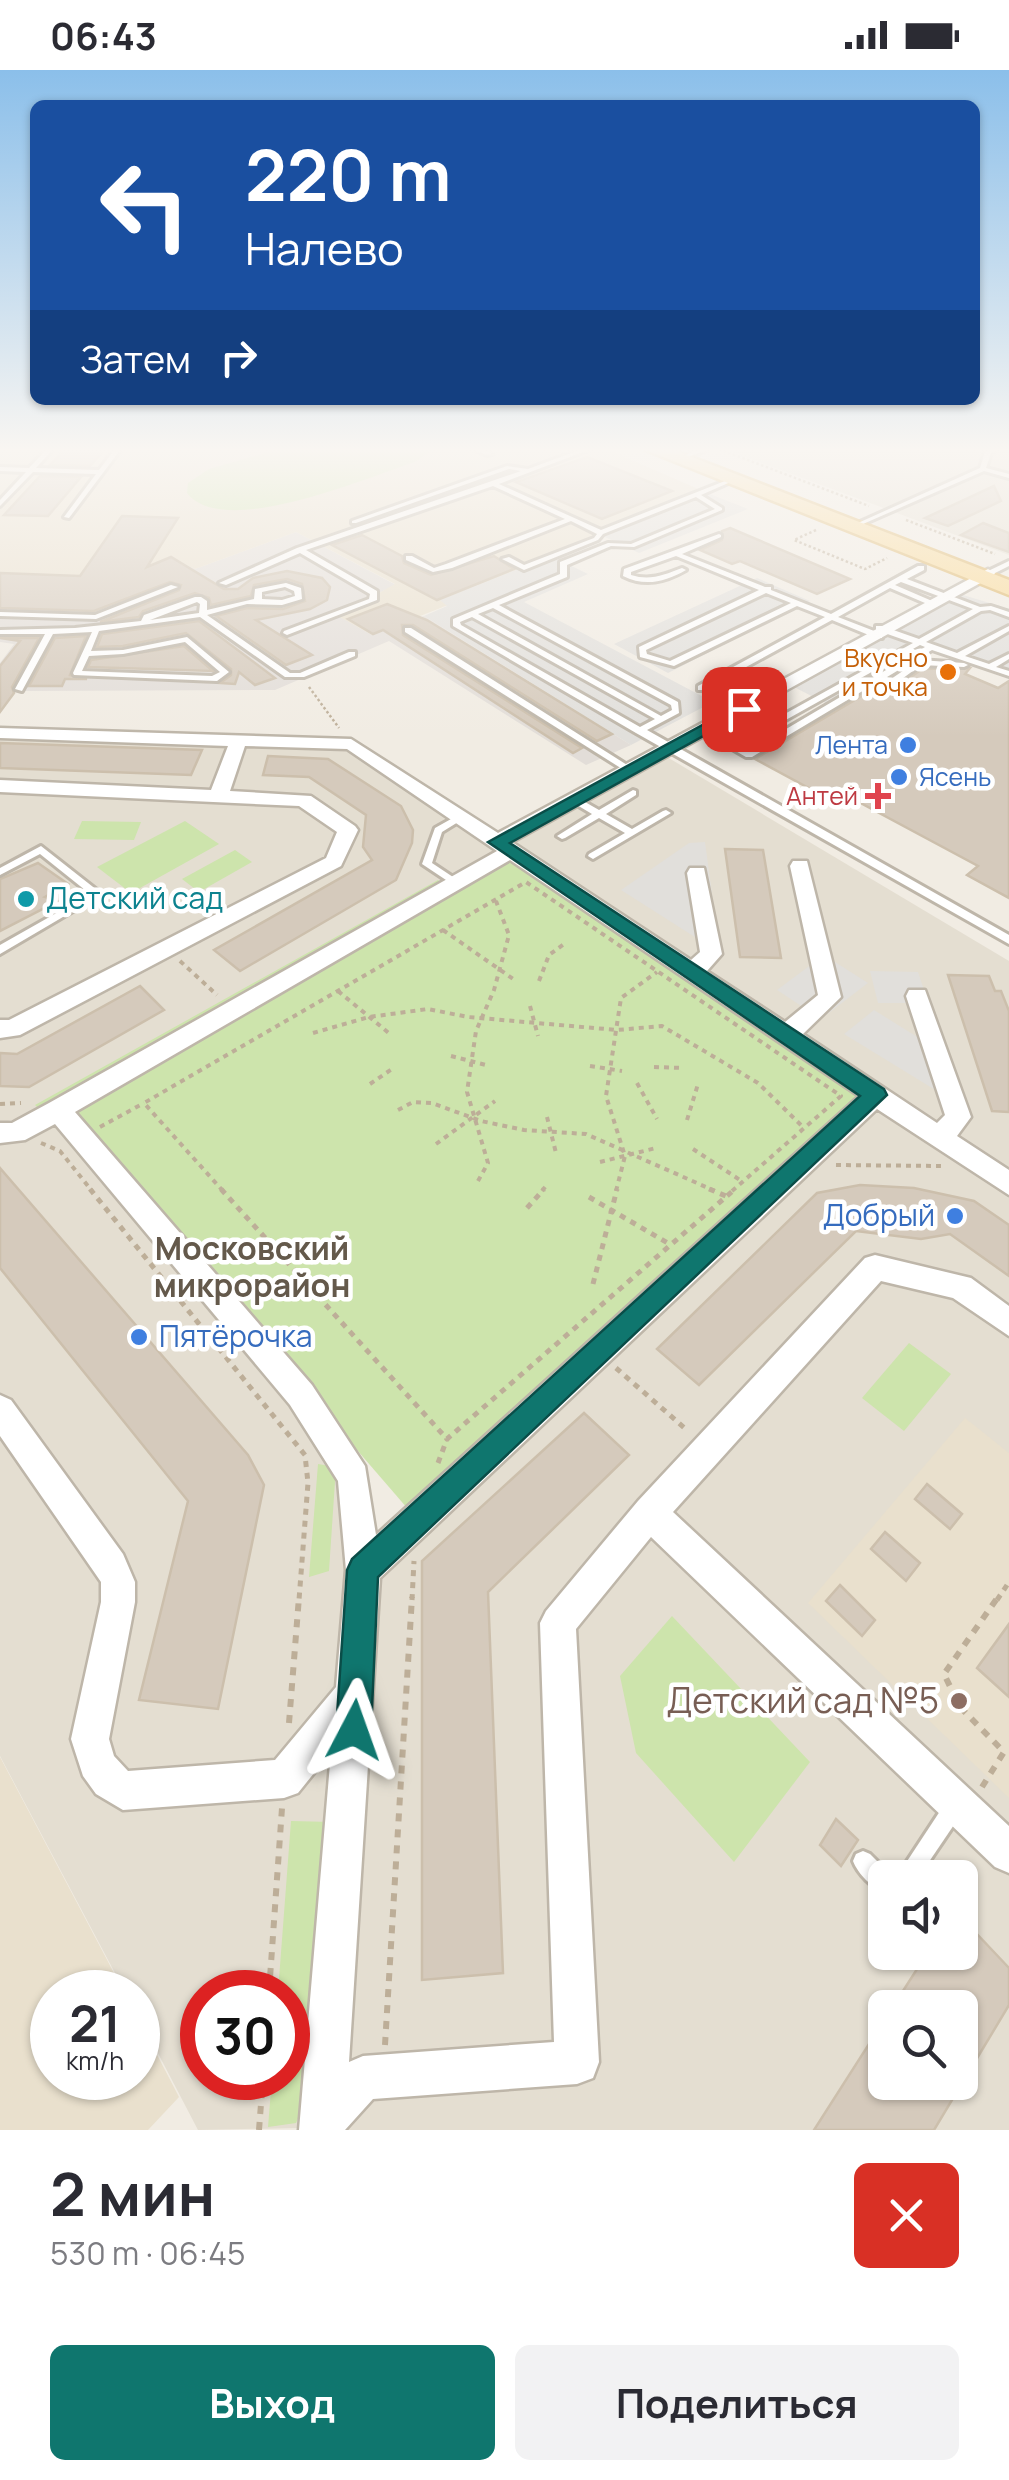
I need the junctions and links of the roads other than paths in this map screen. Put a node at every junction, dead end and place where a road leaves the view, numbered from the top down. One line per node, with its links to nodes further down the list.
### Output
1 (314, 545): 8 (lane)
2 (504, 545): 10 (lane)
3 (581, 545): 11 (lane)
4 (607, 545): 23 (lane)
5 (697, 545): 9 (lane)
6 (920, 545): 14 (main road)
7 (923, 545): 14 (main road)
8 (300, 550): 16 (lane); 36 (lane)
9 (676, 554): 13 (lane); 19 (lane)
10 (409, 558)
11 (506, 559)
12 (921, 568): 15 (lane)
13 (682, 570)
14 (1001, 573): 21 (street)
15 (901, 579): 17 (lane); 21 (lane)
16 (224, 583)
17 (889, 585): 21 (lane); 28 (lane)
18 (174, 588): 25 (lane)
19 (768, 589): 22 (lane); 22 (lane)
20 (258, 600): 20 (lane); 26 (lane)
21 (941, 600): 24 (lane); 37 (street)
22 (798, 602): 28 (lane)
23 (493, 605): 27 (lane); 49 (lane)
24 (979, 609): 29 (lane); 38 (lane)
25 (0, 614)
26 (202, 614): 30 (lane); 30 (lane); 41 (lane)
27 (472, 614): 49 (lane); 50 (lane)
28 (836, 614): 37 (lane); 47 (lane)
29 (1009, 615)
30 (144, 624): 34 (lane)
31 (1009, 628): 42 (lane)
32 (408, 630): 54 (lane)
33 (0, 632): 35 (lane)
34 (96, 632): 35 (lane); 40 (lane)
35 (50, 633): 48 (lane)
36 (287, 633)
37 (884, 634): 38 (lane); 53 (street)
38 (917, 642): 39 (lane); 45 (lane)
39 (930, 647): 42 (lane); 45 (lane)
40 (86, 654): 40 (lane)
41 (352, 654)
42 (958, 656): 44 (lane)
43 (1009, 656): 44 (lane)
44 (990, 667): 46 (lane)
45 (881, 677): 46 (lane)
46 (1009, 677)
47 (701, 688)
48 (19, 689)
49 (661, 720): 50 (lane)
50 (639, 731): 53 (lane)
51 (0, 733): 52 (street)
52 (239, 739): 57 (street); 61 (street)
53 (670, 749): 54 (street); 70 (lane)
54 (630, 770): 58 (street)
55 (0, 786): 57 (street)
56 (633, 793): 60 (lane)
57 (219, 794): 74 (street)
58 (575, 800): 60 (lane); 64 (street)
59 (666, 813): 62 (lane)
60 (598, 814): 62 (lane); 63 (lane)
61 (460, 817): 64 (street); 69 (lane)
62 (632, 833): 65 (lane)
63 (562, 836)
64 (504, 847): 69 (street); 72 (street)
65 (593, 856)
66 (800, 866): 75 (street)
67 (0, 872): 71 (lane)
68 (698, 873): 72 (street)
69 (455, 883): 77 (street)
70 (1009, 940)
71 (0, 950)
72 (692, 972): 75 (street)
73 (917, 996): 79 (street)
74 (0, 1029)
75 (786, 1035): 76 (street)
76 (876, 1095): 79 (street); 84 (street)
77 (58, 1110): 78 (street); 84 (street)
78 (8, 1133)
79 (940, 1137): 80 (street)
80 (1009, 1184)
81 (1009, 1323): 83 (street)
82 (0, 1410): 85 (street)
83 (650, 1513): 86 (street); 91 (street)
84 (363, 1570): 85 (street)
85 (357, 1691): 91 (street)
86 (961, 1808): 87 (street); 89 (lane)
87 (1009, 1853)
88 (864, 1860): 90 (lane)
89 (920, 1860)
90 (868, 1865)
91 (318, 2116)

